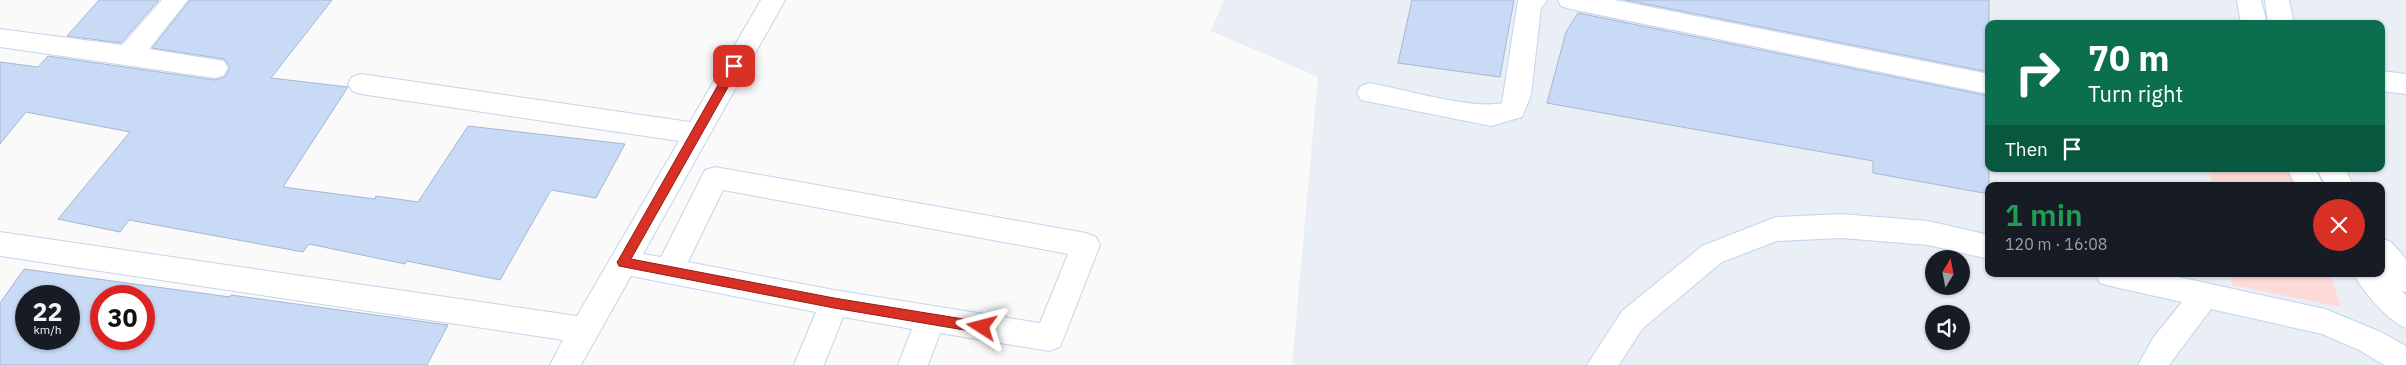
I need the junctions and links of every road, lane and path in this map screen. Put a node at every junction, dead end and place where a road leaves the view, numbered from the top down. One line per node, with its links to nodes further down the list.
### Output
1 (176, 0): 10 (street)
2 (773, 0): 17 (street)
3 (1535, 0): 16 (street)
4 (1570, 0): 13 (street)
5 (2249, 0): 7 (street)
6 (2277, 0): 8 (street)
7 (2253, 20)
8 (2280, 20)
9 (0, 38): 10 (street)
10 (128, 56): 11 (street)
11 (215, 68)
12 (2385, 81): 15 (street)
13 (1985, 83)
14 (361, 84): 17 (street)
15 (2406, 84)
16 (1370, 93)
17 (696, 133): 21 (street)
18 (0, 244): 30 (street)
19 (1985, 246): 35 (street)
20 (2385, 255): 25 (street)
21 (623, 262): 22 (street); 30 (street)
22 (669, 271): 27 (street); 29 (street)
23 (2124, 277): 26 (street)
24 (2371, 277): 28 (street)
25 (2406, 280)
26 (2205, 295): 31 (street); 36 (street)
27 (834, 303): 29 (street); 33 (street)
28 (2406, 314)
29 (931, 320): 34 (street)
30 (585, 330): 32 (street)
31 (2406, 362)
32 (565, 365)
33 (808, 365)
34 (913, 365)
35 (1602, 365)
36 (2153, 365)

